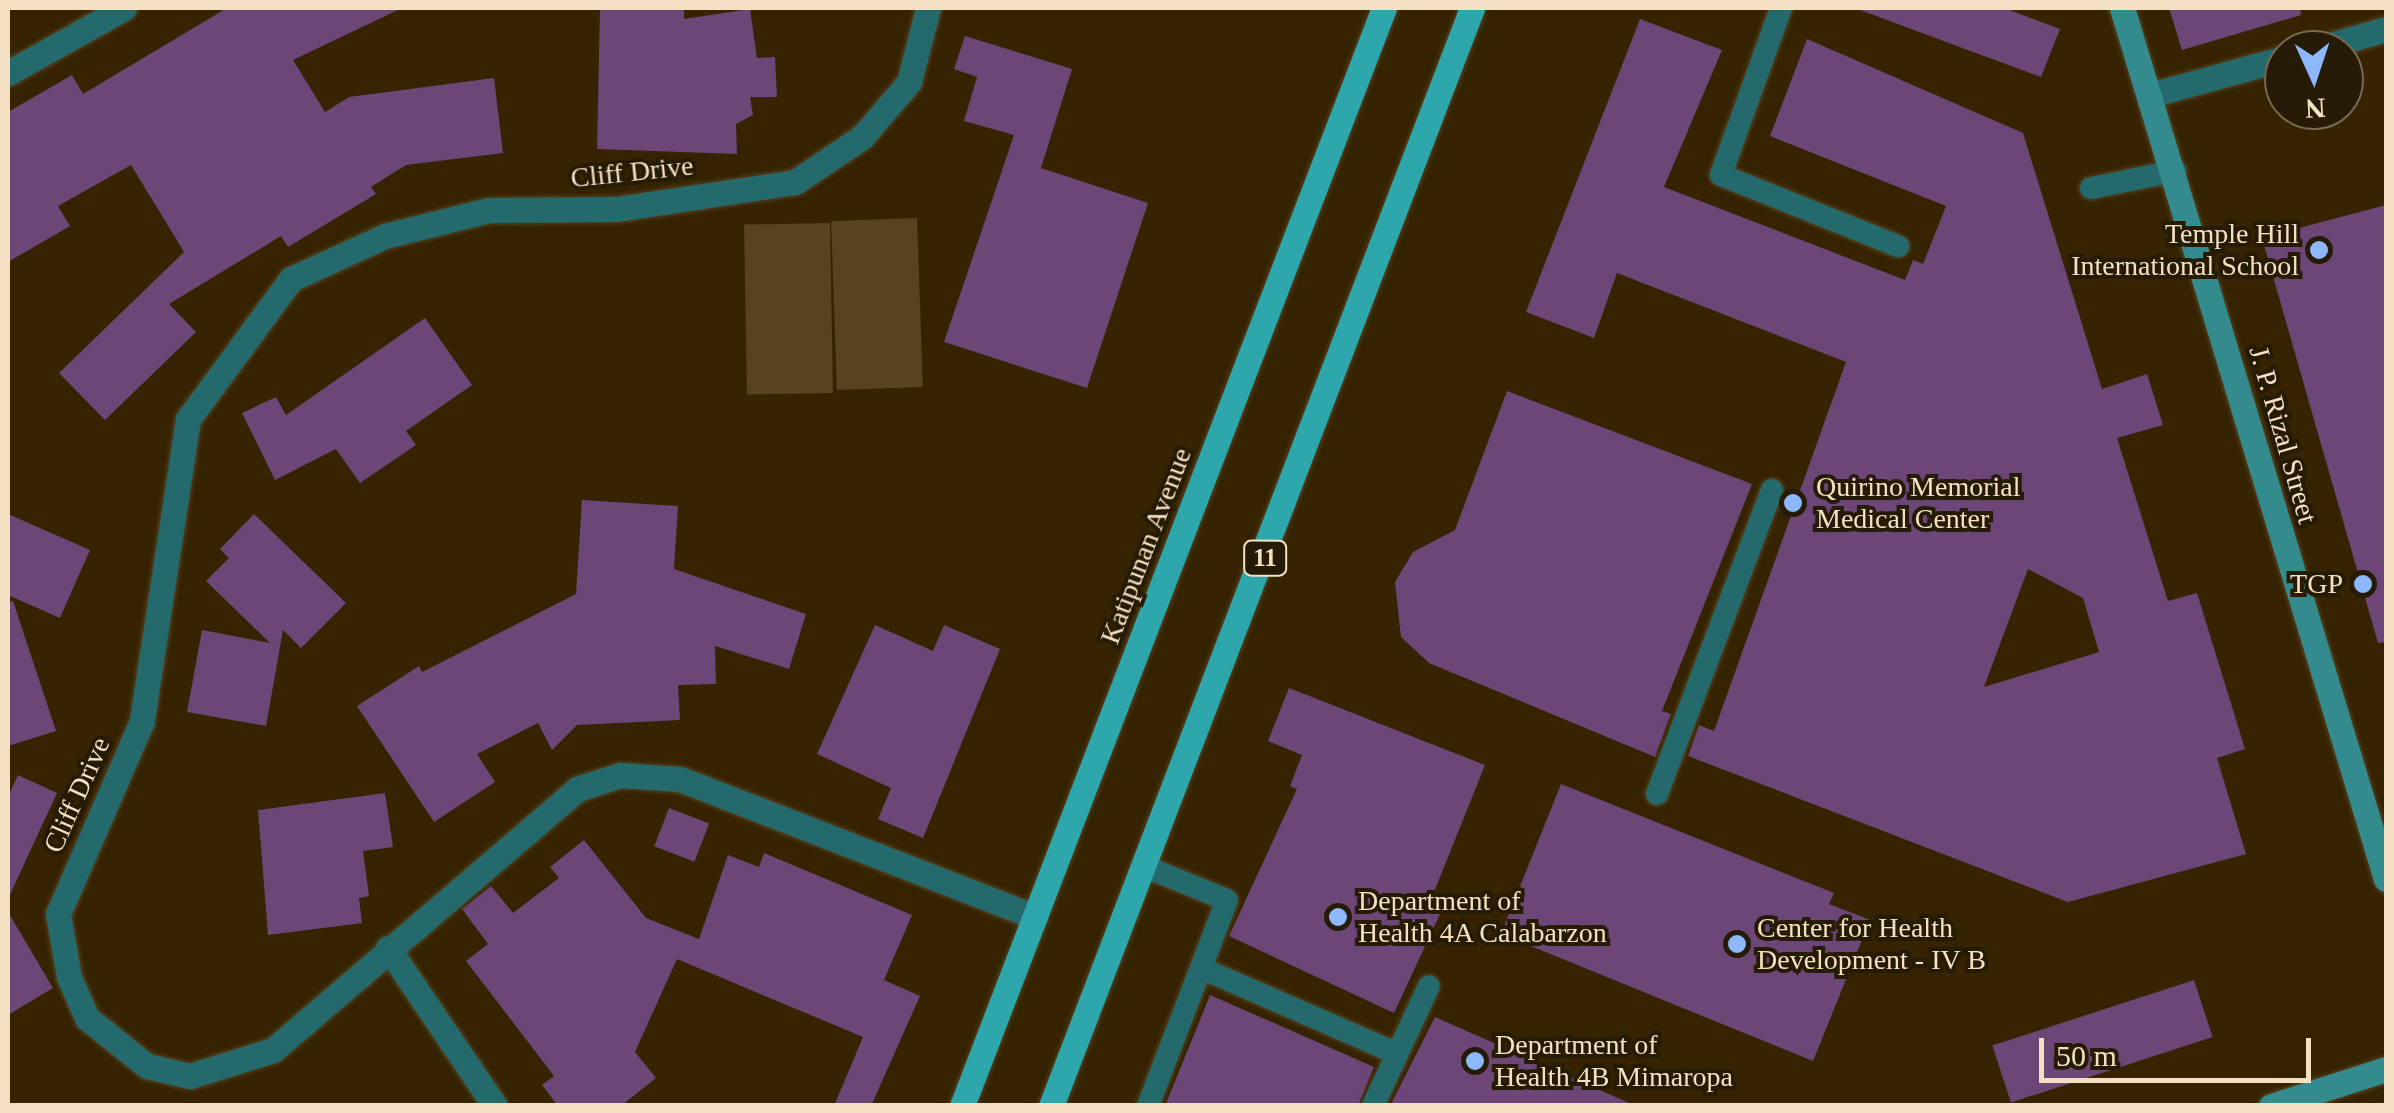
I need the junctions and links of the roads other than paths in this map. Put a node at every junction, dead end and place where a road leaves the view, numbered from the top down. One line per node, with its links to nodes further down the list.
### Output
1 (124, 8): 8 (street)
2 (928, 8): 18 (street, Cliff Drive)
3 (1384, 8): 17 (main road, Katipunan Avenue)
4 (1472, 8): 15 (main road, 11)
5 (1781, 8): 12 (lane)
6 (2122, 8): 9 (street, J. P. Rizal Street)
7 (2264, 64): 9 (street)
8 (8, 74)
9 (2150, 95): 10 (street, J. P. Rizal Street)
10 (2175, 172): 11 (lane); 16 (street, J. P. Rizal Street)
11 (2091, 188)
12 (1898, 246)
13 (1772, 490): 14 (lane)
14 (1658, 794)
15 (1146, 866): 19 (lane); 25 (main road, 11)
16 (2386, 879)
17 (1036, 917): 18 (street, Cliff Drive); 24 (main road, Katipunan Avenue)
18 (388, 948): 23 (street)
19 (1202, 968): 21 (lane); 26 (lane)
20 (1429, 986): 21 (lane)
21 (1396, 1053): 27 (lane)
22 (2386, 1069): 28 (street)
23 (495, 1106)
24 (962, 1106)
25 (1051, 1106)
26 (1148, 1106)
27 (1373, 1106)
28 (2271, 1106)

